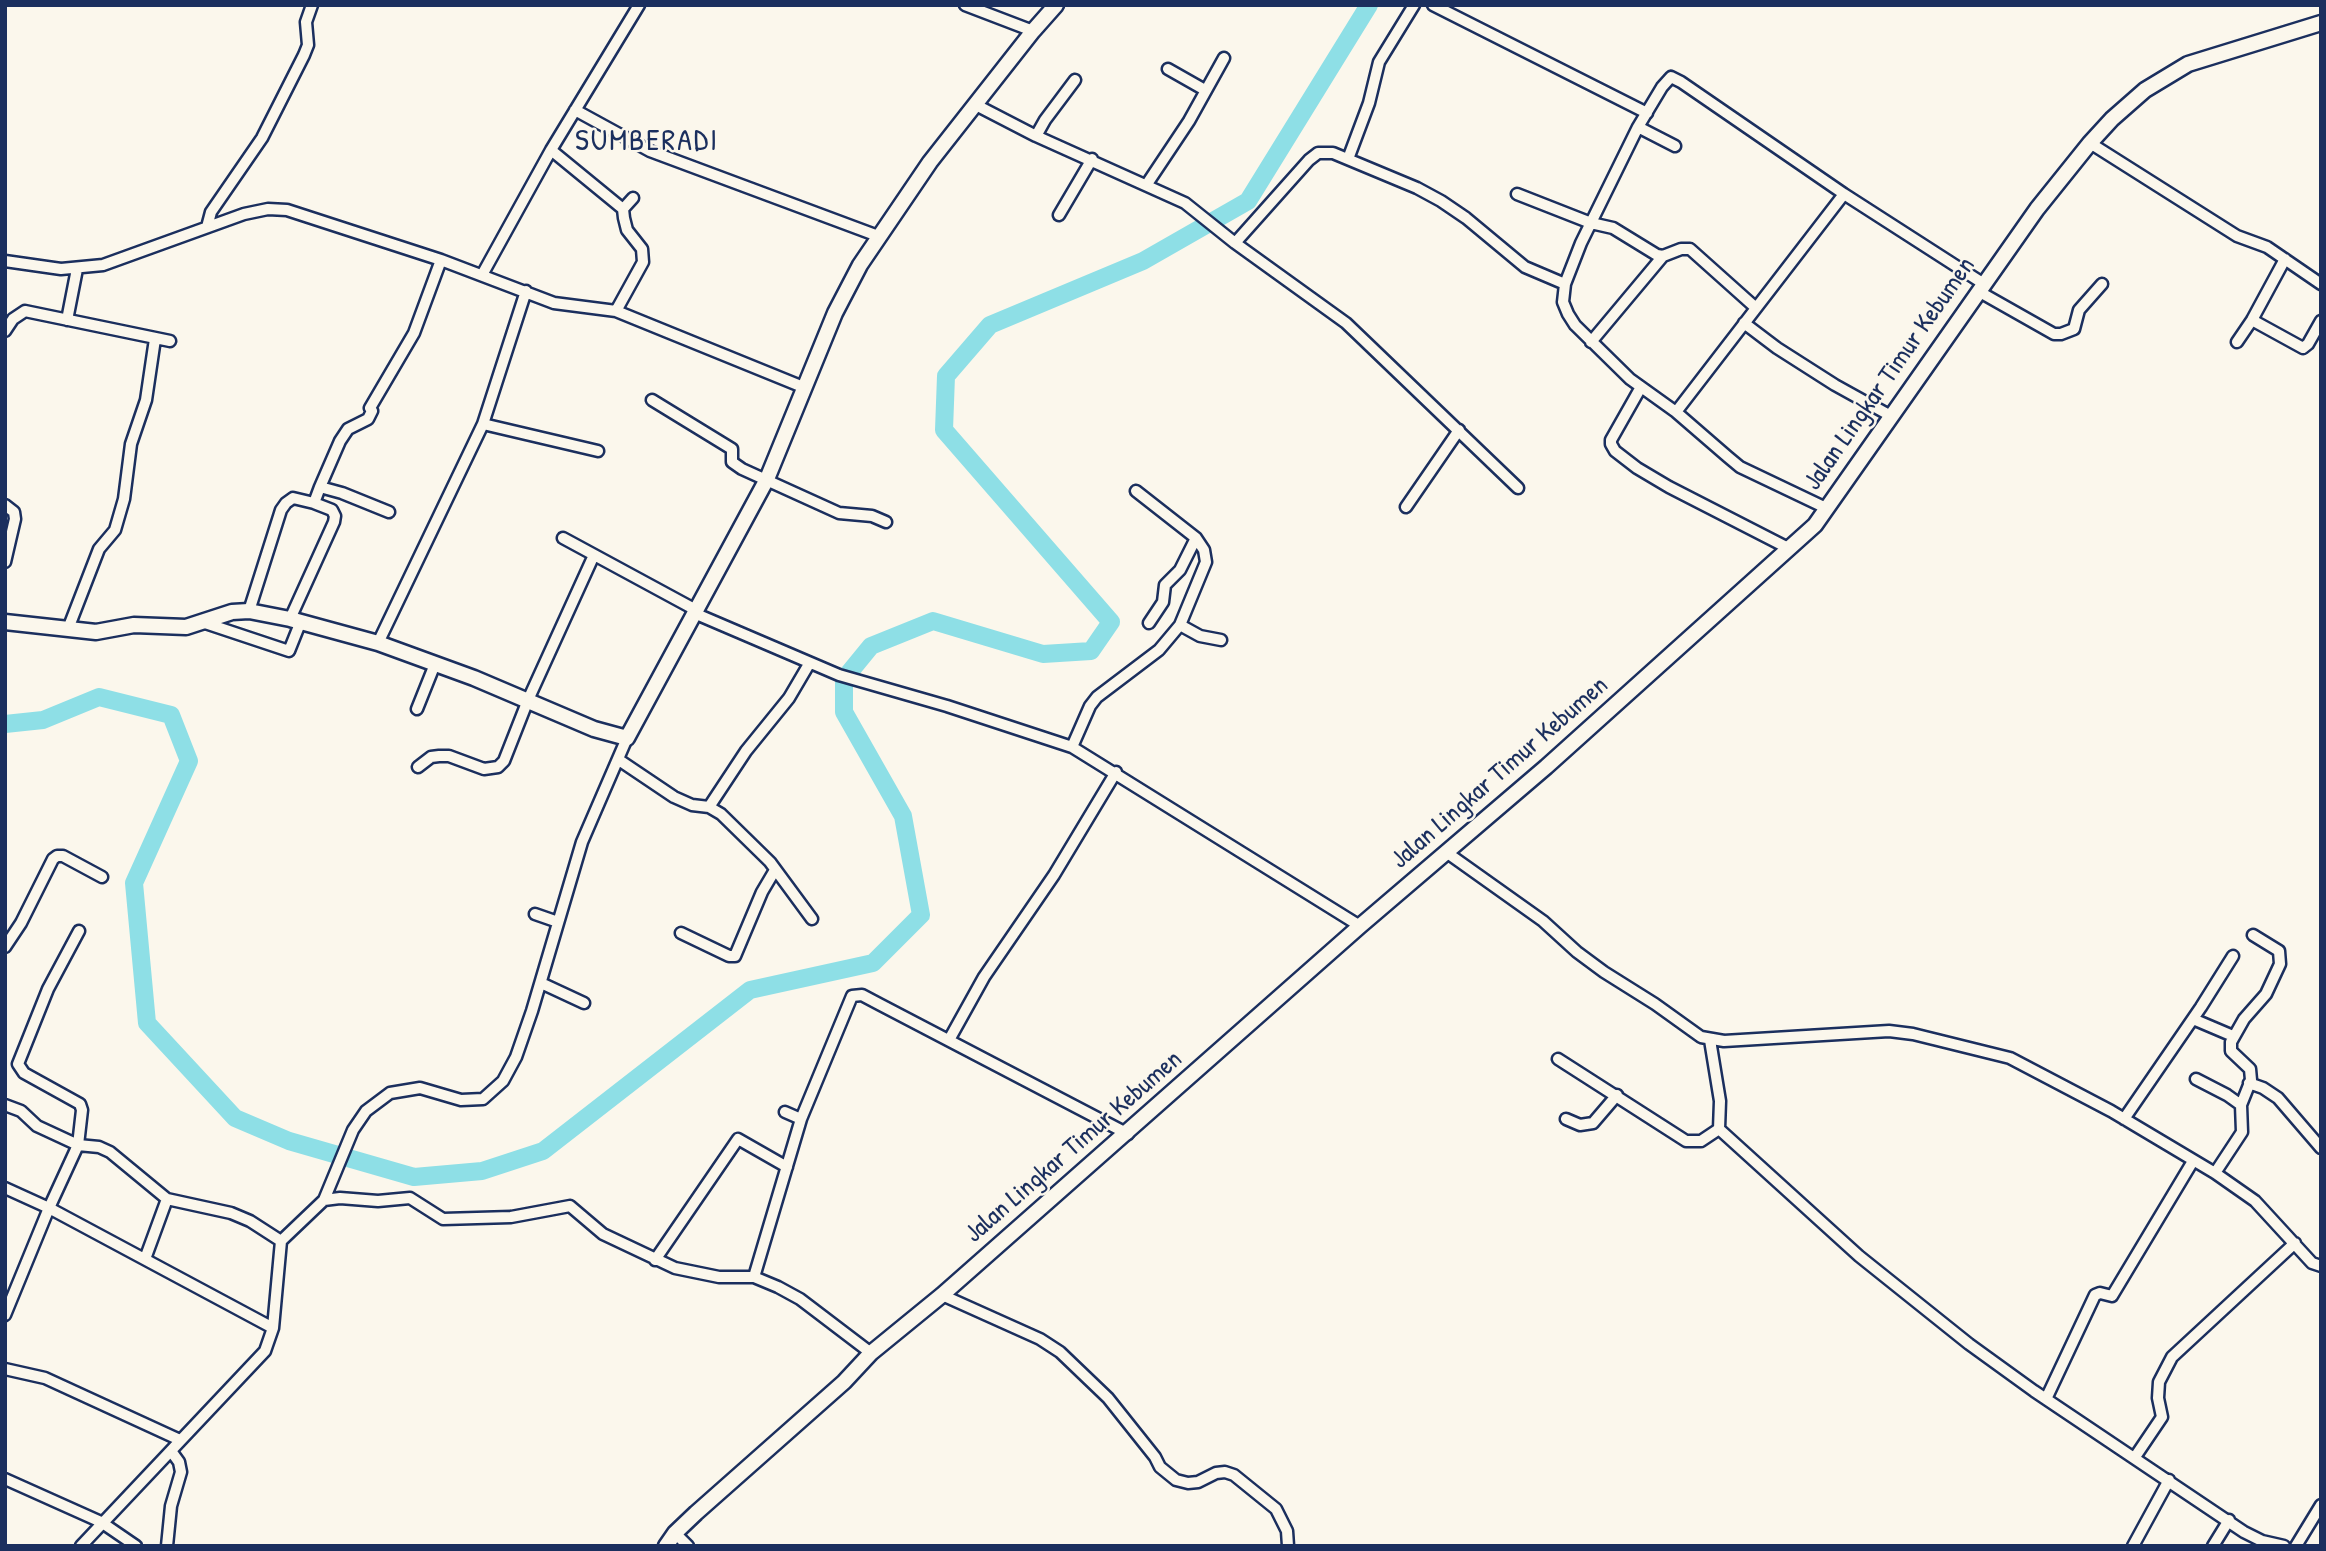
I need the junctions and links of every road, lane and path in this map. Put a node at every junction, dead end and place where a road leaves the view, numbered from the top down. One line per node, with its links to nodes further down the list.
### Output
1 (312, 5): 30 (street)
2 (639, 5): 14 (street)
3 (965, 5): 8 (street)
4 (1056, 5): 8 (main road)
5 (1414, 5): 22 (street)
6 (1433, 5): 15 (street)
7 (2321, 23): 18 (main road, Jalan Lingkar Timur Kebumen)
8 (1033, 31): 13 (main road)
9 (1224, 58): 12 (street)
10 (1168, 69): 12 (street)
11 (1075, 79): 17 (street)
12 (1205, 90): 23 (street)
13 (976, 105): 17 (street); 31 (main road)
14 (575, 110): 20 (street); 31 (street)
15 (1647, 113): 16 (street); 25 (street)
16 (1637, 127): 19 (street); 29 (street)
17 (1036, 135): 21 (street)
18 (2090, 143): 34 (street); 42 (main road, Jalan Lingkar Timur Kebumen)
19 (1675, 146)
20 (551, 150): 27 (street); 38 (street)
21 (1092, 159): 23 (street); 28 (street)
22 (1348, 159): 32 (street); 39 (street)
23 (1147, 184): 32 (street)
24 (1517, 194): 29 (street)
25 (1844, 194): 42 (street); 44 (street)
26 (633, 198): 27 (street)
27 (623, 209): 45 (street)
28 (1059, 215)
29 (1591, 223): 33 (street); 39 (street)
30 (207, 227): 35 (street); 37 (street)
31 (878, 236): 55 (main road)
32 (1232, 241): 61 (street)
33 (1663, 256): 44 (street); 53 (street)
34 (2285, 259): 41 (street); 47 (street)
35 (440, 260): 38 (street); 64 (street)
36 (5, 261): 37 (street)
37 (77, 269): 46 (street)
38 (482, 275): 43 (street)
39 (1565, 284): 53 (street)
40 (2102, 284): 42 (street)
41 (2321, 284)
42 (1981, 287): 59 (main road, Jalan Lingkar Timur Kebumen)
43 (526, 291): 45 (street); 60 (street)
44 (1756, 308): 49 (street)
45 (616, 311): 55 (street)
46 (67, 320): 50 (street); 51 (street)
47 (2252, 320): 48 (street); 54 (street)
48 (2320, 321)
49 (1744, 323): 58 (street); 59 (street)
50 (5, 331)
51 (155, 339): 52 (street); 85 (street)
52 (170, 341)
53 (1591, 342): 56 (street)
54 (2238, 342)
55 (803, 387): 63 (main road)
56 (1641, 387): 58 (street); 75 (street)
57 (652, 400): 63 (street)
58 (1676, 412): 70 (street)
59 (1891, 416): 70 (main road, Jalan Lingkar Timur Kebumen)
60 (483, 424): 62 (street); 87 (street)
61 (1459, 430): 65 (street); 69 (street)
62 (598, 451)
63 (766, 479): 72 (street); 79 (main road)
64 (320, 487): 67 (street); 71 (street)
65 (1518, 488)
66 (1136, 491): 74 (street)
67 (314, 503): 78 (street); 80 (street)
68 (5, 505): 77 (street)
69 (1406, 507)
70 (1826, 509): 75 (main road, Jalan Lingkar Timur Kebumen)
71 (389, 512)
72 (886, 522)
73 (563, 538): 76 (street)
74 (1196, 538): 83 (street); 84 (street)
75 (1790, 549): 98 (main road, Jalan Lingkar Timur Kebumen)
76 (594, 555): 79 (street); 90 (street)
77 (5, 562)
78 (249, 611): 80 (main road); 82 (main road)
79 (695, 611): 89 (street); 92 (main road)
80 (295, 620): 82 (street); 87 (main road)
81 (5, 622): 85 (main road)
82 (202, 622): 85 (main road)
83 (1149, 623)
84 (1180, 625): 86 (street); 93 (street)
85 (68, 629)
86 (1221, 640)
87 (378, 643): 88 (main road)
88 (435, 664): 90 (main road); 91 (street)
89 (809, 664): 93 (street); 97 (street)
90 (528, 700): 92 (main road); 95 (street)
91 (417, 709)
92 (627, 738): 94 (street)
93 (1072, 747): 96 (street)
94 (619, 760): 97 (street); 103 (street)
95 (418, 767)
96 (1116, 772): 104 (street); 114 (street)
97 (709, 807): 99 (street)
98 (1446, 852): 104 (main road, Jalan Lingkar Timur Kebumen); 115 (street)
99 (775, 870): 102 (street); 106 (street)
100 (102, 877): 108 (street)
101 (535, 914): 103 (street)
102 (812, 919)
103 (558, 922): 110 (street)
104 (1360, 926): 127 (main road, Jalan Lingkar Timur Kebumen)
105 (79, 931): 128 (street)
106 (681, 933)
107 (2253, 935): 113 (street)
108 (5, 947)
109 (2233, 956): 112 (street)
110 (541, 983): 111 (street); 134 (street)
111 (583, 1003)
112 (2193, 1018): 113 (street); 125 (street)
113 (2233, 1036): 118 (street)
114 (949, 1040): 123 (street); 127 (street)
115 (1710, 1040): 125 (street); 126 (street)
116 (1559, 1059): 119 (street)
117 (2196, 1079): 121 (street)
118 (2249, 1083): 121 (street); 129 (street)
119 (1617, 1096): 124 (street); 126 (street)
120 (5, 1105): 128 (street)
121 (2241, 1105): 132 (street)
122 (785, 1112): 123 (street)
123 (801, 1119): 131 (street)
124 (1566, 1119)
125 (2124, 1119): 130 (street)
126 (1719, 1129): 149 (street)
127 (1128, 1133): 144 (main road, Jalan Lingkar Timur Kebumen)
128 (78, 1144): 135 (street); 136 (street)
129 (2321, 1148)
130 (2193, 1161): 132 (street); 149 (street)
131 (787, 1167): 140 (street); 142 (street)
132 (2215, 1173): 138 (street)
133 (5, 1188): 136 (street)
134 (325, 1195): 137 (street); 140 (street)
135 (167, 1199): 137 (street); 139 (street)
136 (49, 1208): 139 (street); 143 (street)
137 (281, 1241): 146 (street)
138 (2295, 1243): 141 (street); 152 (street)
139 (145, 1259): 146 (street)
140 (655, 1260): 142 (street)
141 (2321, 1266)
142 (754, 1277): 147 (street)
143 (10, 1289): 145 (street)
144 (942, 1295): 147 (main road, Jalan Lingkar Timur Kebumen); 164 (street)
145 (5, 1315)
146 (274, 1328): 150 (street)
147 (871, 1353): 158 (main road, Jalan Lingkar Timur Kebumen)
148 (5, 1369): 150 (street)
149 (2046, 1399): 152 (street)
150 (180, 1440): 151 (street)
151 (171, 1451): 157 (street); 161 (street)
152 (2135, 1457): 154 (street)
153 (5, 1479): 157 (street)
154 (2169, 1480): 156 (street); 165 (street)
155 (2321, 1505): 168 (street)
156 (2229, 1520): 166 (street); 167 (street)
157 (108, 1527): 159 (street); 160 (street)
158 (675, 1533): 162 (main road, Jalan Lingkar Timur Kebumen); 163 (street)
159 (81, 1546)
160 (136, 1546)
161 (167, 1546)
162 (666, 1546)
163 (688, 1546)
164 (1288, 1546)
165 (2133, 1546)
166 (2213, 1546)
167 (2284, 1546)
168 (2296, 1546)

